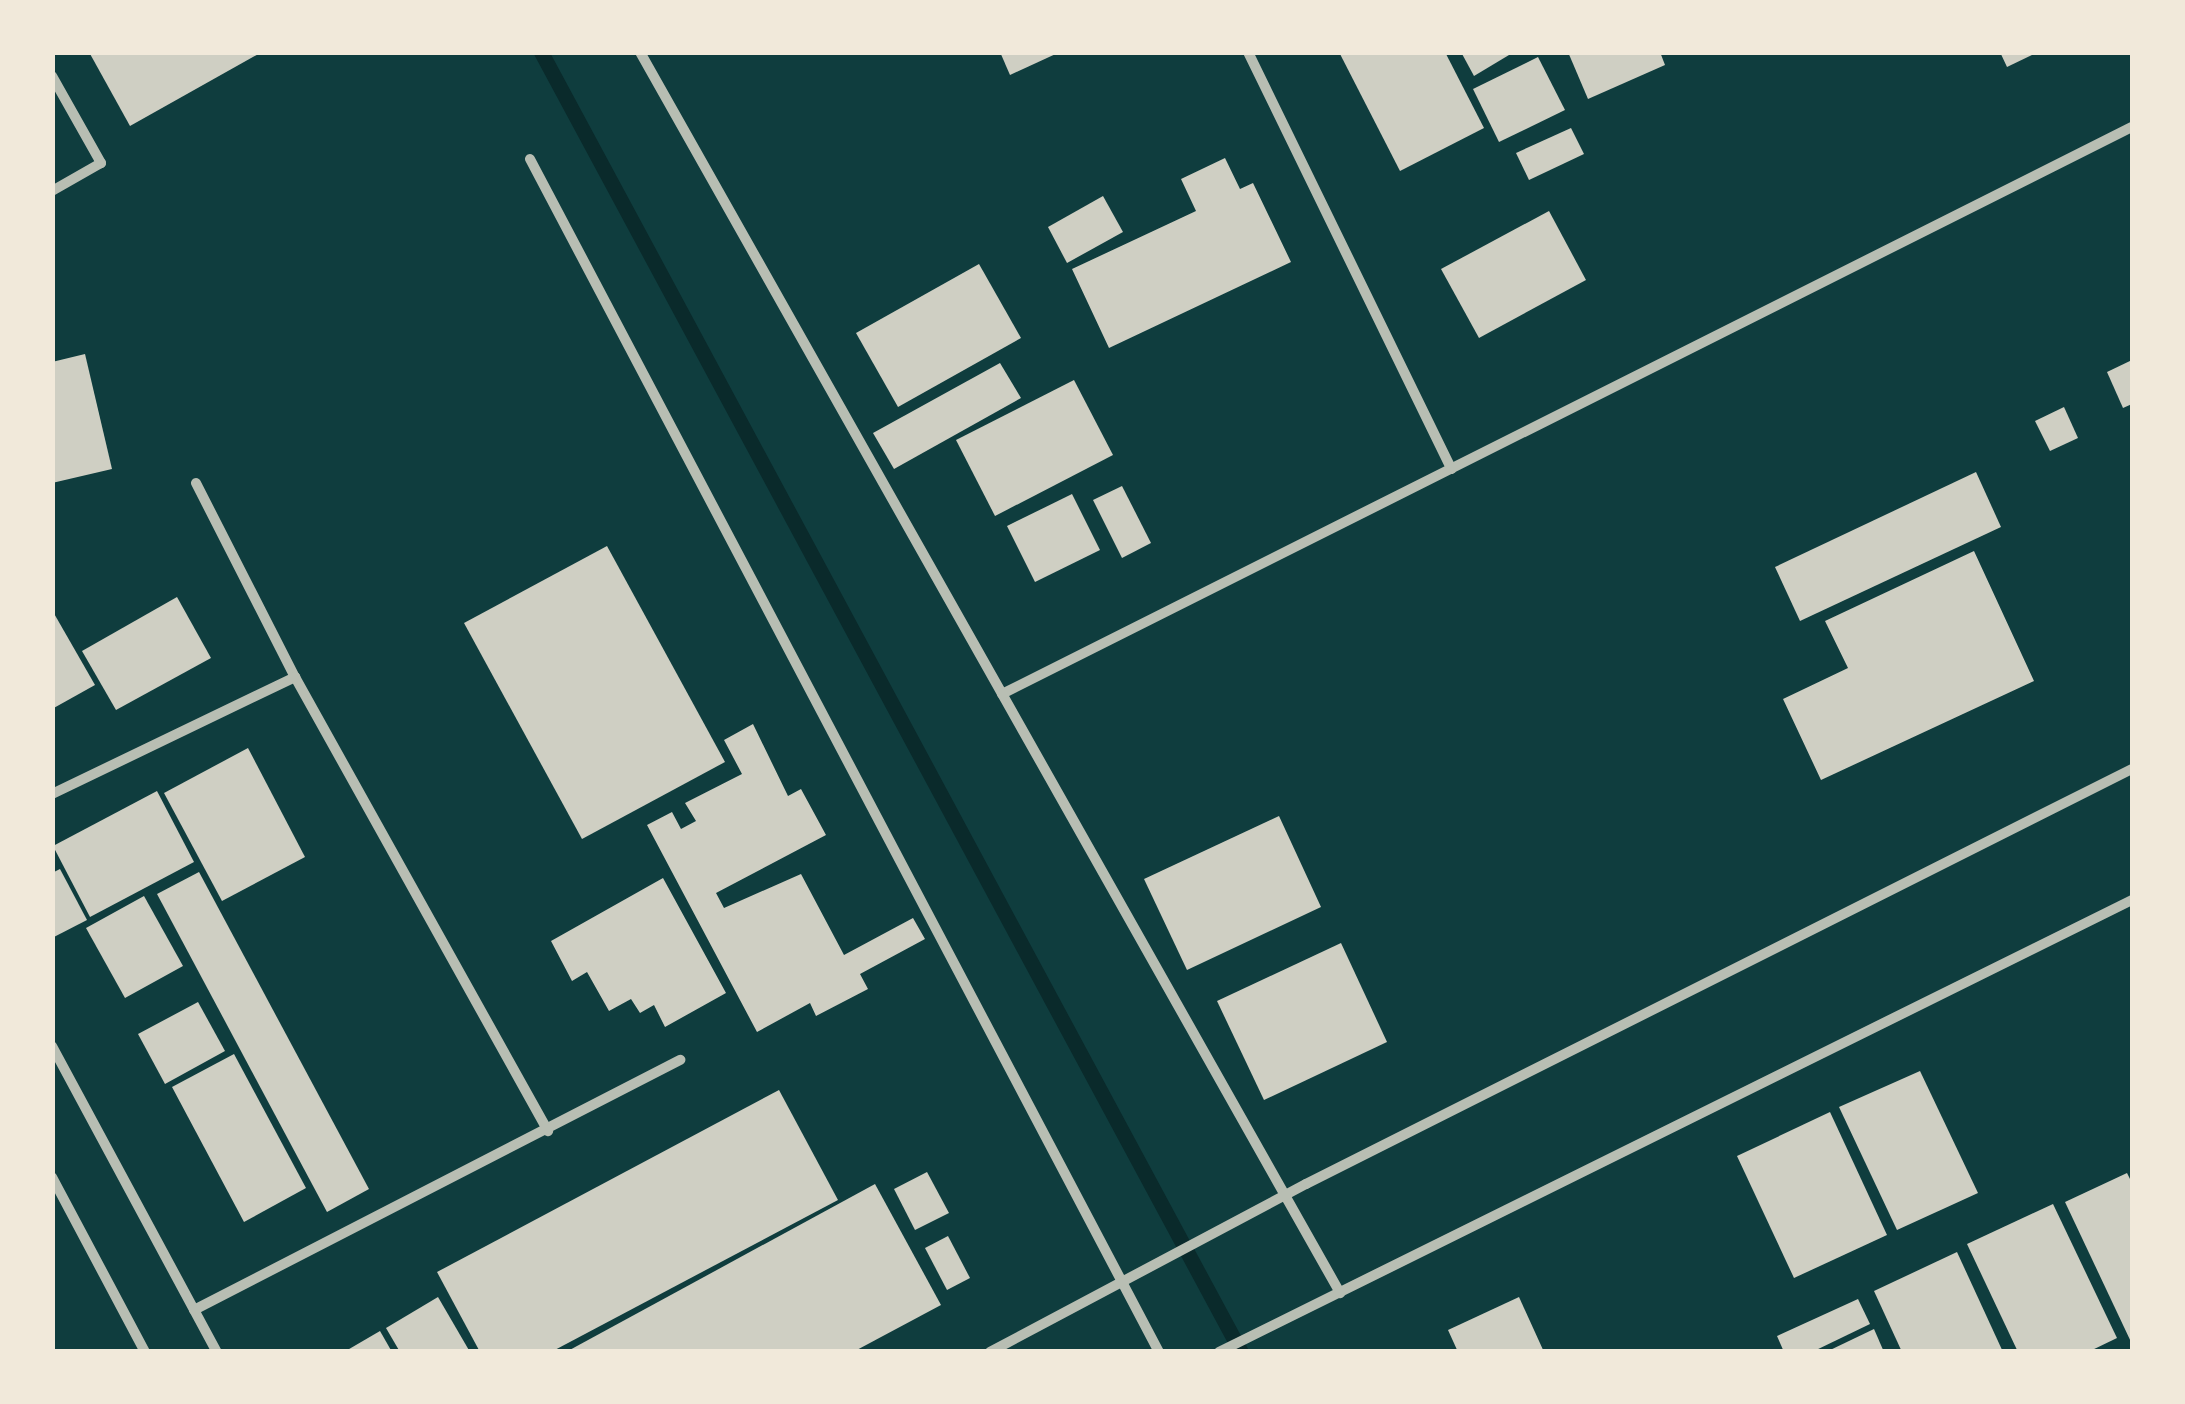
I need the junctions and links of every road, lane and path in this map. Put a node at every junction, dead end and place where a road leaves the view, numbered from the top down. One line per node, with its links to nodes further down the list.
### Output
1 (640, 52): 10 (street)
2 (1248, 52): 7 (street)
3 (52, 76): 6 (street)
4 (2132, 127): 7 (street)
5 (530, 160): 19 (street)
6 (53, 190)
7 (1451, 470): 10 (street)
8 (196, 483): 9 (street)
9 (295, 677): 12 (street); 16 (street)
10 (1002, 694): 18 (street)
11 (2132, 769): 18 (street)
12 (52, 794)
13 (2132, 900): 20 (street)
14 (52, 1046): 21 (street)
15 (680, 1060): 16 (street)
16 (548, 1131): 21 (street)
17 (52, 1177): 22 (street)
18 (1284, 1196): 19 (street); 20 (street)
19 (1124, 1280): 24 (street); 25 (street)
20 (1340, 1293): 26 (street)
21 (194, 1310): 23 (street)
22 (145, 1352)
23 (217, 1352)
24 (990, 1352)
25 (1158, 1352)
26 (1219, 1352)

